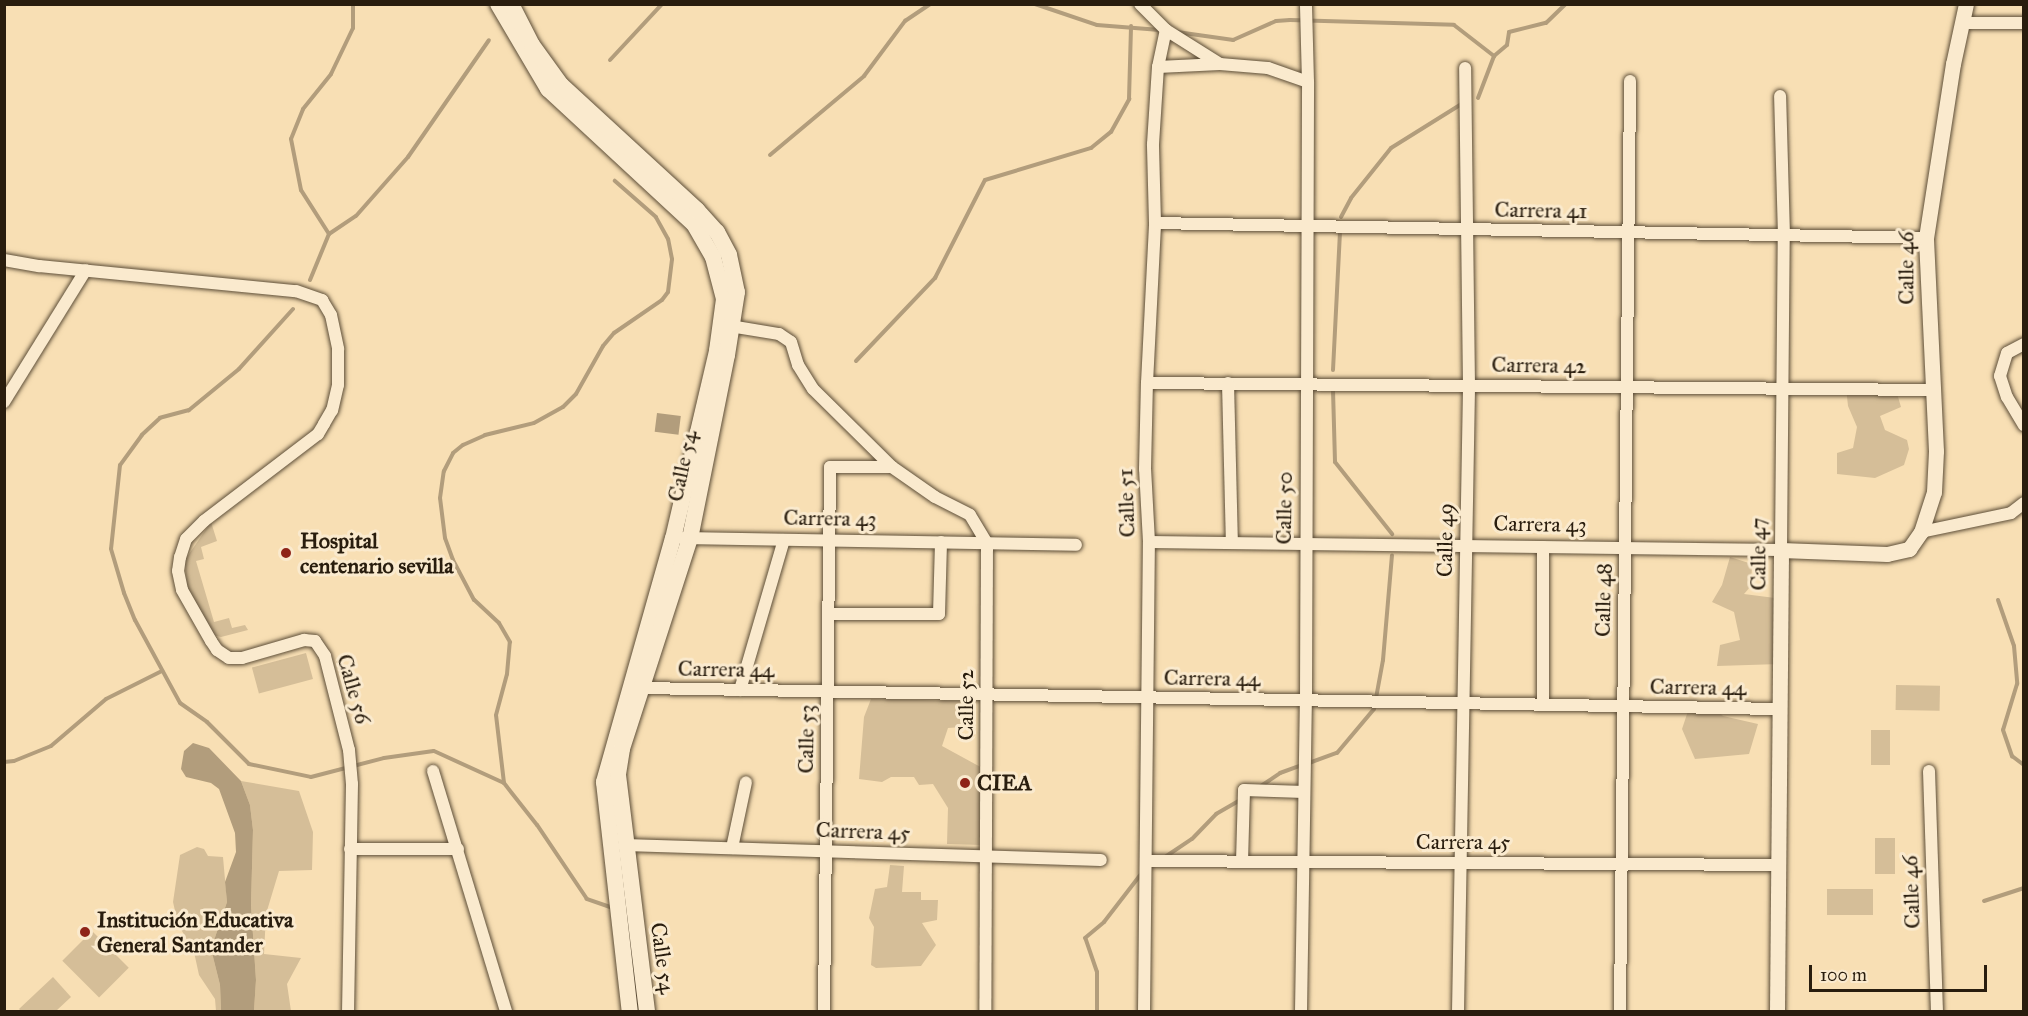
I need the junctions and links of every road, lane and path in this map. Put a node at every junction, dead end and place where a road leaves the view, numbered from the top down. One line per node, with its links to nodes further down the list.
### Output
1 (498, 4): 14 (main road, Calle 54)
2 (511, 4): 14 (main road, Calle 54)
3 (1140, 4): 8 (street)
4 (1306, 4): 13 (street, Calle 50)
5 (1966, 4): 6 (street, Calle 46)
6 (1964, 23): 7 (street); 21 (street, Calle 46)
7 (2024, 23)
8 (1166, 30): 9 (street); 10 (street, Calle 51)
9 (1220, 64): 10 (street); 13 (street)
10 (1158, 67): 16 (street, Calle 51)
11 (1465, 68): 18 (street, Calle 49)
12 (1630, 81): 19 (street, Calle 48)
13 (1308, 82): 17 (street, Calle 50)
14 (551, 84): 24 (main road, Calle 54)
15 (1780, 96): 20 (street, Calle 47)
16 (1155, 223): 17 (street, Carrera 41); 27 (street, Calle 51)
17 (1307, 226): 18 (street, Carrera 41); 29 (street, Calle 50)
18 (1466, 229): 19 (street, Carrera 41); 30 (street, Calle 49)
19 (1628, 232): 20 (street, Carrera 41); 31 (street, Calle 48)
20 (1784, 236): 21 (street, Carrera 41); 32 (street, Calle 47)
21 (1926, 238): 33 (street, Calle 46)
22 (4, 260): 23 (street)
23 (86, 270): 26 (street); 69 (street, Calle 56)
24 (727, 326): 36 (street); 39 (main road, Calle 54)
25 (2024, 344): 35 (street)
26 (10, 379): 34 (street)
27 (1147, 382): 28 (street, Carrera 42); 43 (street, Calle 51)
28 (1228, 383): 29 (street, Carrera 42); 45 (street)
29 (1307, 384): 30 (street, Carrera 42); 47 (street, Calle 50)
30 (1469, 386): 31 (street, Carrera 42); 48 (street, Calle 49)
31 (1626, 387): 32 (street, Carrera 42); 50 (street, Calle 48)
32 (1782, 389): 33 (street, Carrera 42); 51 (street, Calle 47)
33 (1932, 390): 38 (street, Calle 46)
34 (4, 402)
35 (2024, 425)
36 (891, 467): 41 (street, Calle 53); 44 (street)
37 (2024, 503): 38 (street)
38 (1921, 532): 51 (street, Carrera 43)
39 (681, 538): 40 (street, Carrera 43); 53 (main road, Calle 54); 82 (main road, Calle 54)
40 (784, 540): 41 (street, Carrera 43); 54 (street)
41 (828, 540): 42 (street, Carrera 43); 52 (street, Calle 53)
42 (940, 542): 44 (street, Carrera 43); 52 (street)
43 (1149, 542): 45 (street, Carrera 43); 57 (street, Calle 51)
44 (987, 543): 46 (street, Carrera 43); 56 (street, Calle 52)
45 (1232, 543): 47 (street, Carrera 43)
46 (1076, 544)
47 (1305, 544): 48 (street, Carrera 43); 58 (street, Calle 50)
48 (1466, 546): 49 (street, Carrera 43); 59 (street, Calle 49)
49 (1543, 547): 50 (street, Carrera 43); 60 (street)
50 (1625, 548): 51 (street, Carrera 43); 61 (street, Calle 48)
51 (1781, 550): 62 (street, Calle 47)
52 (828, 614): 55 (street, Calle 53)
53 (642, 688): 54 (street, Carrera 44); 67 (main road, Calle 54)
54 (740, 690): 55 (street, Carrera 44)
55 (827, 692): 56 (street, Carrera 44); 71 (street, Calle 53)
56 (987, 695): 57 (street, Carrera 44); 72 (street, Calle 52)
57 (1148, 698): 58 (street, Carrera 44); 74 (street, Calle 51)
58 (1306, 700): 59 (street, Carrera 44); 66 (street, Calle 50)
59 (1462, 703): 60 (street, Carrera 44); 77 (street, Calle 49)
60 (1543, 705): 61 (street, Carrera 44)
61 (1623, 706): 62 (street, Carrera 44); 78 (street, Calle 48)
62 (1781, 709): 79 (street, Calle 47)
63 (433, 771): 70 (street)
64 (1929, 771): 91 (street, Calle 46)
65 (746, 782): 68 (street)
66 (1304, 792): 75 (street); 76 (street, Calle 50)
67 (625, 845): 68 (street, Carrera 45); 83 (main road, Calle 54)
68 (732, 848): 71 (street, Carrera 45)
69 (350, 849): 70 (street); 80 (street, Calle 56)
70 (458, 849): 81 (street)
71 (826, 851): 72 (street, Carrera 45); 84 (street, Calle 53)
72 (987, 856): 73 (street, Carrera 45); 85 (street, Calle 52)
73 (1101, 860)
74 (1146, 861): 75 (street, Carrera 45); 86 (street, Calle 51)
75 (1242, 861): 76 (street, Carrera 45)
76 (1303, 862): 77 (street, Carrera 45); 87 (street, Calle 50)
77 (1460, 863): 78 (street, Carrera 45); 88 (street, Calle 49)
78 (1622, 864): 79 (street, Carrera 45); 89 (street, Calle 48)
79 (1779, 865): 90 (street, Calle 47)
80 (348, 1011)
81 (506, 1011)
82 (630, 1011)
83 (647, 1011)
84 (824, 1011)
85 (985, 1011)
86 (1144, 1011)
87 (1301, 1011)
88 (1458, 1011)
89 (1620, 1011)
90 (1777, 1011)
91 (1937, 1011)

